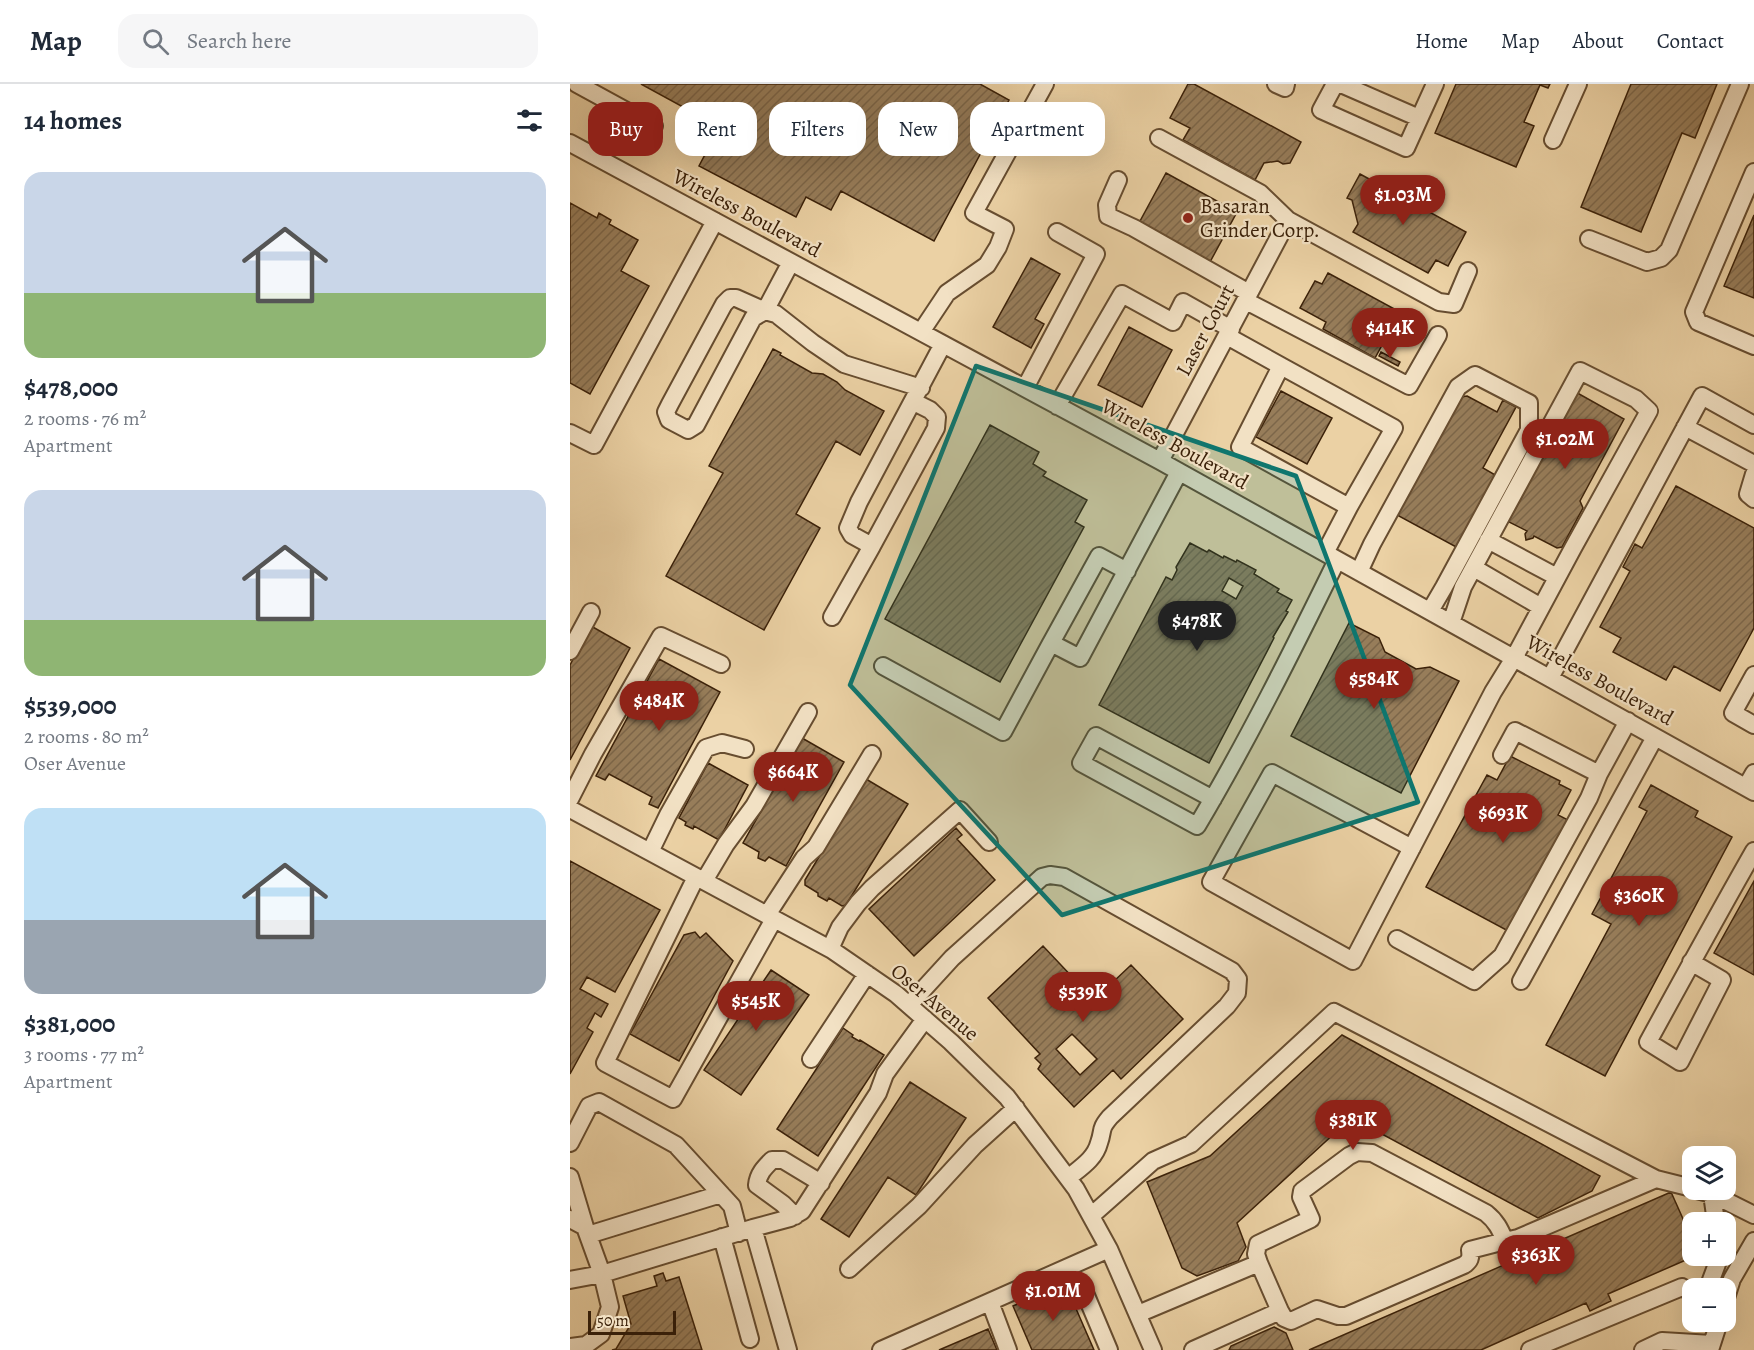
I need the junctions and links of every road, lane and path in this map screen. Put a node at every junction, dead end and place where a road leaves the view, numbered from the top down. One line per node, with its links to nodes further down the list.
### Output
1 (576, 84): 10 (street)
2 (1045, 84): 25 (street)
3 (1276, 84): 4 (street)
4 (1286, 84)
5 (1335, 84): 11 (street)
6 (1341, 84): 11 (street)
7 (1435, 84): 11 (street)
8 (1578, 84): 13 (street)
9 (1740, 84): 20 (street)
10 (609, 102)
11 (1419, 118)
12 (1159, 138): 17 (street)
13 (1553, 140)
14 (570, 143): 18 (street, Wireless Boulevard)
15 (1754, 172): 29 (street)
16 (1118, 180): 23 (street)
17 (1288, 220): 22 (street); 23 (street, Laser Court)
18 (715, 221): 21 (street, Wireless Boulevard); 36 (street)
19 (1057, 232): 31 (street)
20 (1589, 240)
21 (791, 262): 24 (street); 25 (street, Wireless Boulevard)
22 (1468, 271)
23 (1248, 297): 26 (street, Laser Court); 27 (street)
24 (765, 311): 24 (street); 32 (street)
25 (921, 332): 28 (street, Wireless Boulevard)
26 (1229, 332): 30 (street); 33 (street); 37 (street, Laser Court)
27 (1438, 335)
28 (944, 344): 31 (street, Wireless Boulevard); 32 (street)
29 (1754, 346)
30 (1281, 366): 42 (street); 42 (street)
31 (1025, 388): 33 (street, Wireless Boulevard)
32 (917, 395): 44 (street); 44 (street)
33 (1058, 406): 37 (street, Wireless Boulevard)
34 (1754, 424): 35 (street)
35 (1685, 428): 38 (street); 61 (street)
36 (570, 432)
37 (1160, 461): 39 (street, Wireless Boulevard)
38 (1754, 464)
39 (1179, 472): 45 (street, Wireless Boulevard); 47 (street)
40 (1754, 474): 41 (street)
41 (1754, 499)
42 (1349, 507): 45 (street)
43 (1488, 540): 46 (street); 49 (street); 49 (street)
44 (872, 546): 53 (street)
45 (1331, 556): 48 (street, Wireless Boulevard); 71 (street)
46 (1473, 568): 50 (street); 54 (street)
47 (1126, 571): 55 (street); 55 (street)
48 (1359, 572): 51 (street, Wireless Boulevard); 51 (street)
49 (1557, 577): 50 (street)
50 (1541, 607): 57 (street)
51 (1430, 611): 54 (street, Wireless Boulevard)
52 (591, 612): 56 (street)
53 (832, 617)
54 (1451, 623): 57 (street, Wireless Boulevard)
55 (1051, 643): 59 (street)
56 (570, 651)
57 (1514, 658): 61 (street, Wireless Boulevard); 74 (street)
58 (721, 664): 72 (street)
59 (883, 666)
60 (1754, 675): 64 (street)
61 (1550, 678): 63 (street, Wireless Boulevard)
62 (808, 712): 77 (street)
63 (1628, 721): 65 (street, Wireless Boulevard); 69 (street)
64 (1754, 725)
65 (1655, 737): 70 (street, Wireless Boulevard); 83 (street)
66 (745, 749): 76 (street)
67 (873, 754): 78 (street)
68 (1502, 755): 69 (street)
69 (1599, 774): 79 (street)
70 (1751, 784)
71 (1213, 798): 71 (street)
72 (571, 808): 76 (street, Oser Avenue)
73 (989, 842): 80 (street)
74 (1412, 848): 74 (street)
75 (1754, 851): 81 (street)
76 (650, 852): 77 (street, Oser Avenue)
77 (700, 879): 78 (street, Oser Avenue); 78 (street)
78 (771, 917): 80 (street, Oser Avenue)
79 (1397, 939)
80 (830, 949): 82 (street, Oser Avenue)
81 (1691, 962): 81 (street)
82 (867, 974): 84 (street, Oser Avenue); 86 (street)
83 (1521, 981)
84 (909, 1005): 85 (street, Oser Avenue); 90 (street)
85 (924, 1019): 87 (street, Oser Avenue); 92 (street)
86 (811, 1059)
87 (1016, 1108): 90 (street, Oser Avenue); 107 (street)
88 (570, 1143): 94 (street)
89 (570, 1177): 101 (street)
90 (1068, 1178): 98 (street, Oser Avenue)
91 (1656, 1179): 93 (street); 98 (street); 103 (street)
92 (820, 1183): 97 (street); 97 (street)
93 (1682, 1186)
94 (721, 1194): 100 (street); 101 (street)
95 (1721, 1200): 96 (street)
96 (1754, 1215)
97 (795, 1216): 100 (street)
98 (1091, 1216): 105 (street, Oser Avenue)
99 (570, 1219): 101 (street)
100 (746, 1230): 102 (street); 120 (street)
101 (587, 1231): 108 (street)
102 (722, 1237): 108 (street); 117 (street)
103 (1505, 1241): 106 (street); 114 (street)
104 (1754, 1241): 109 (street)
105 (1109, 1249): 113 (street); 115 (street, Oser Avenue)
106 (1259, 1263): 114 (street); 115 (street)
107 (849, 1269)
108 (602, 1274): 110 (street); 118 (street)
109 (1733, 1278)
110 (570, 1280)
111 (1682, 1287): 126 (street)
112 (1085, 1293): 123 (street)
113 (990, 1302): 121 (street); 122 (street)
114 (1281, 1311): 125 (street)
115 (1138, 1314): 124 (street, Oser Avenue)
116 (1716, 1332): 119 (street)
117 (750, 1339)
118 (570, 1347)
119 (1711, 1347): 127 (street)
120 (788, 1350)
121 (881, 1350)
122 (1008, 1350)
123 (1109, 1350)
124 (1152, 1350)
125 (1194, 1350)
126 (1530, 1350)
127 (1643, 1350)

